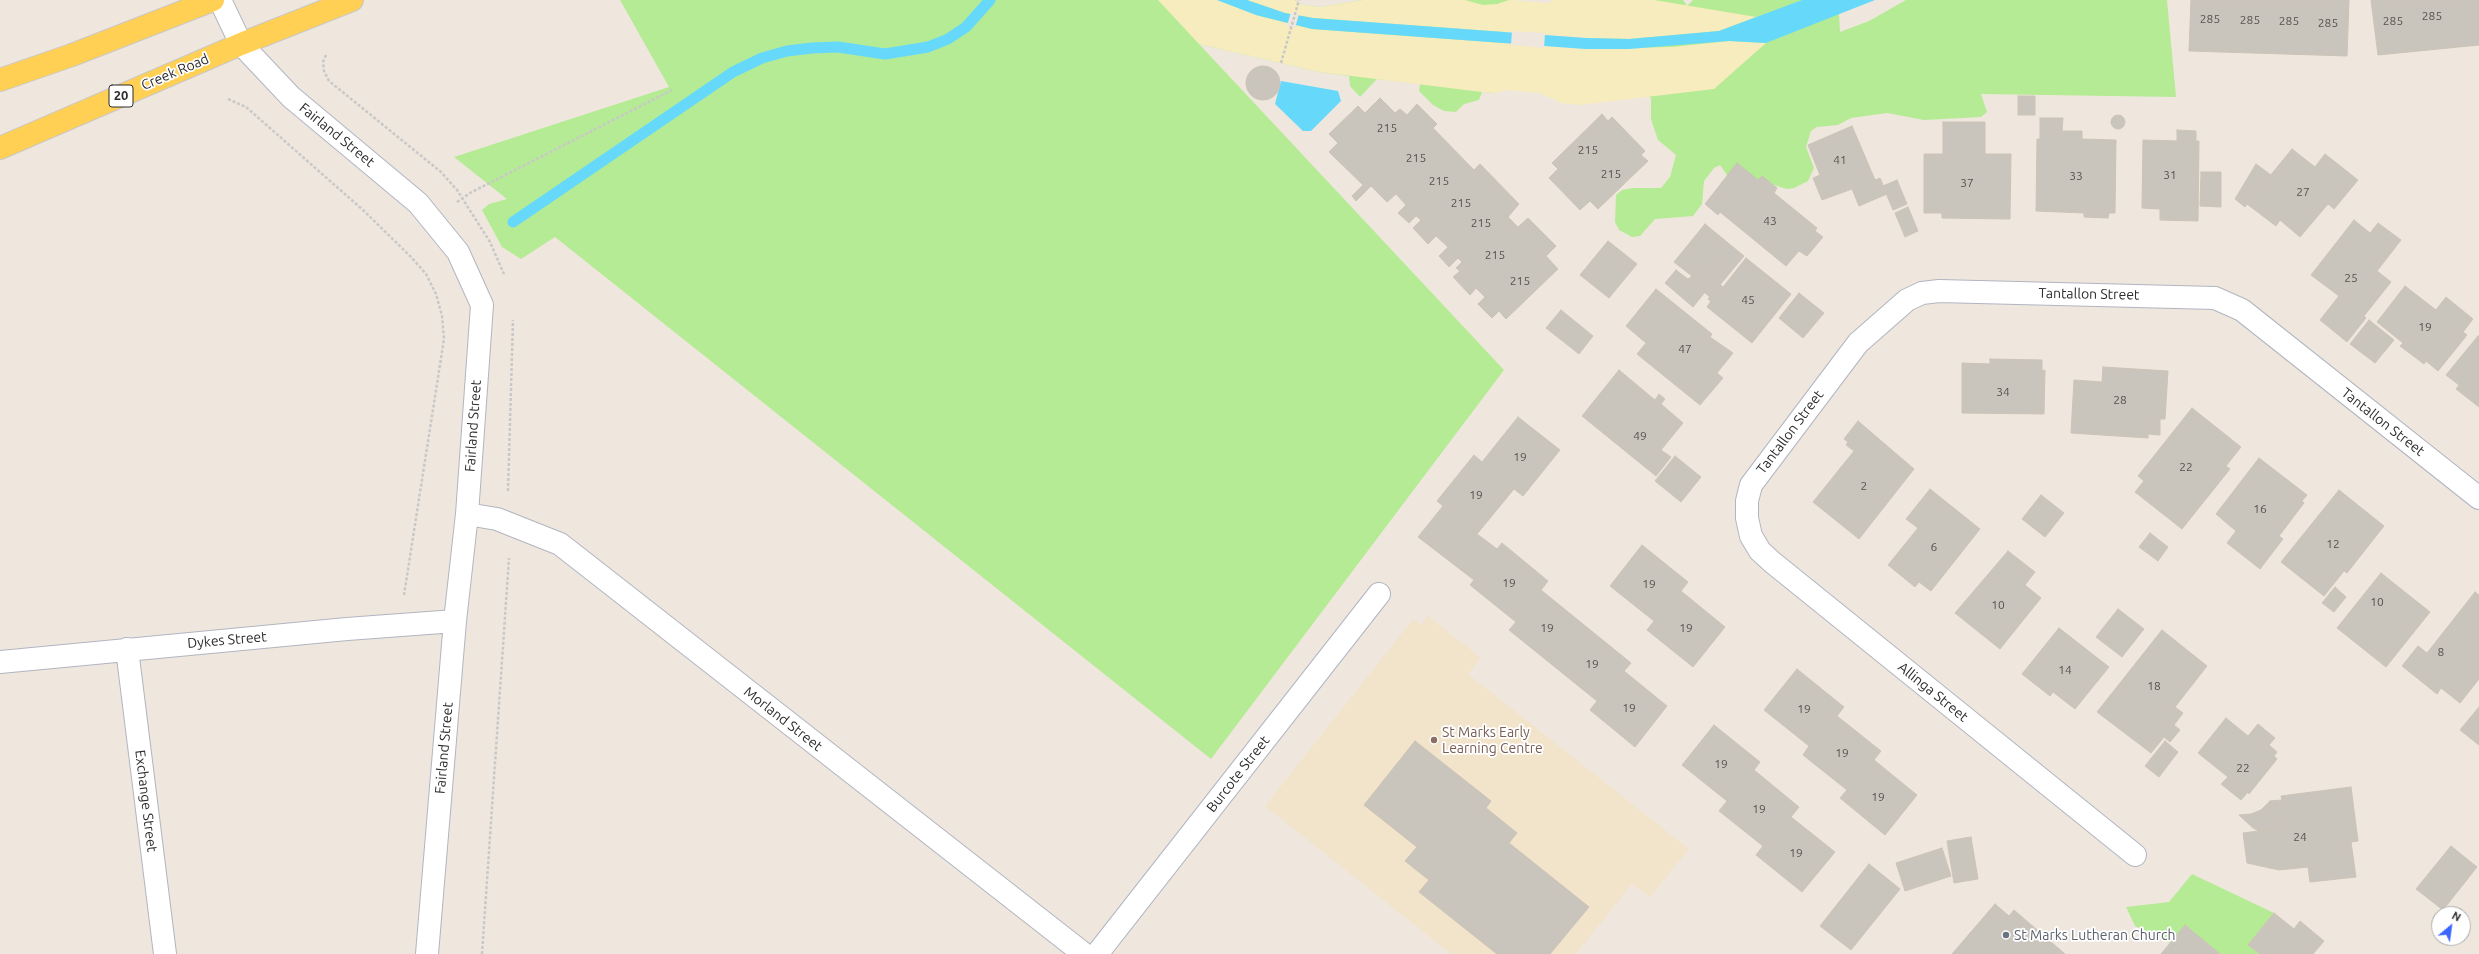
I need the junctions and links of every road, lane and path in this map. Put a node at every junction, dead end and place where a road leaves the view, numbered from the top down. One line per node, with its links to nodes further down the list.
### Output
1 (213, 0): 7 (main road)
2 (220, 0): 5 (street, Fairland Street)
3 (352, 0): 5 (main road, Creek Road / 20)
4 (1299, 0): 6 (path)
5 (241, 44): 10 (main road, Creek Road / 20); 11 (street, Fairland Street)
6 (1281, 63)
7 (0, 80)
8 (674, 89): 11 (path)
9 (228, 99): 17 (path)
10 (0, 148)
11 (432, 219): 13 (street, Fairland Street)
12 (2479, 498): 14 (street, Tantallon Street)
13 (467, 514): 16 (street, Fairland Street); 23 (street, Morland Street)
14 (1747, 518): 20 (street, Allinga Street)
15 (1379, 594): 24 (street, Burcote Street)
16 (455, 621): 17 (street, Dykes Street); 22 (street, Fairland Street)
17 (399, 625): 18 (street, Dykes Street)
18 (127, 649): 19 (street, Dykes Street); 21 (street, Exchange Street)
19 (0, 662)
20 (2135, 855)
21 (165, 954)
22 (428, 954)
23 (1084, 954)
24 (1097, 954)

